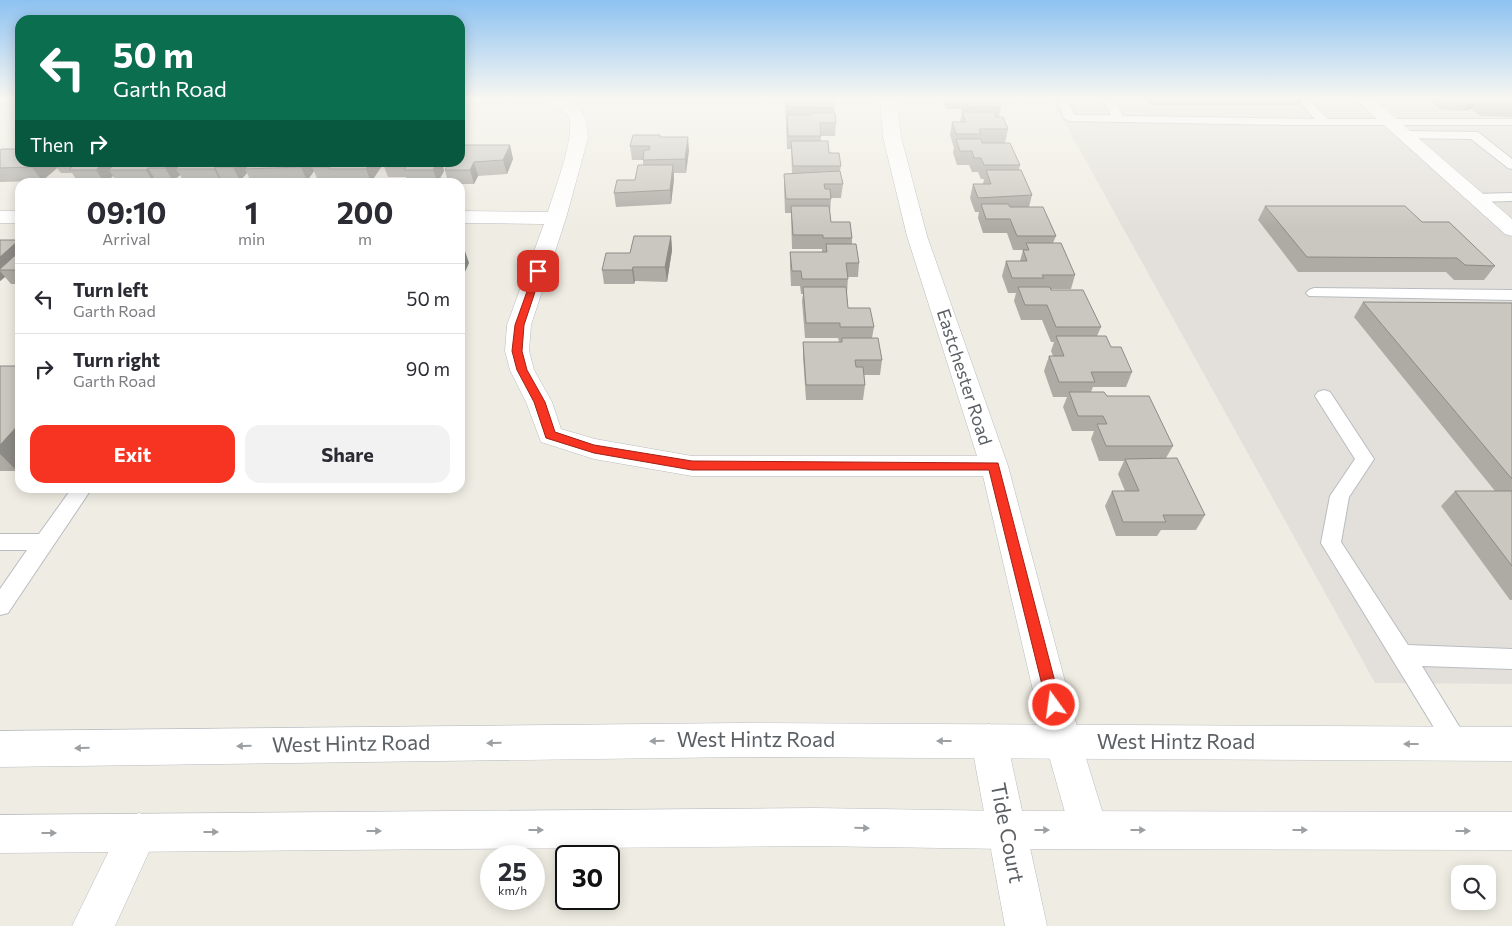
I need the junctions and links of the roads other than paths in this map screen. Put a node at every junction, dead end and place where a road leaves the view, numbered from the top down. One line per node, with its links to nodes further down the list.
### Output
1 (578, 141): 11 (street)
2 (893, 141): 16 (street, Eastchester Road)
3 (1411, 141): 6 (street)
4 (1483, 141): 5 (lane)
5 (1512, 165)
6 (1475, 198): 7 (lane); 12 (street)
7 (1512, 198)
8 (0, 217): 9 (street)
9 (15, 217)
10 (465, 218): 11 (street)
11 (556, 218): 16 (street)
12 (1512, 230)
13 (1314, 293): 14 (lane)
14 (1512, 294)
15 (1324, 396): 21 (lane)
16 (994, 466): 24 (street, Eastchester Road)
17 (78, 493): 19 (lane)
18 (0, 542): 19 (lane)
19 (43, 542): 20 (lane)
20 (0, 606)
21 (1402, 655): 22 (lane); 25 (lane)
22 (1512, 659)
23 (988, 741): 24 (street, West Hintz Road); 27 (street, West Hintz Road, one-way to 27); 28 (street, Tide Court)
24 (1063, 742): 25 (street, West Hintz Road, one-way to 24); 29 (street, Eastchester Road)
25 (1458, 744): 26 (street, West Hintz Road)
26 (1512, 744)
27 (0, 749)
28 (1007, 830): 29 (street, one-way to 29); 31 (street, one-way to 28); 34 (street, Tide Court)
29 (1089, 830): 30 (street, one-way to 30)
30 (1512, 831)
31 (139, 832): 32 (street, one-way to 31); 33 (street)
32 (0, 834)
33 (93, 926)
34 (1026, 926)

